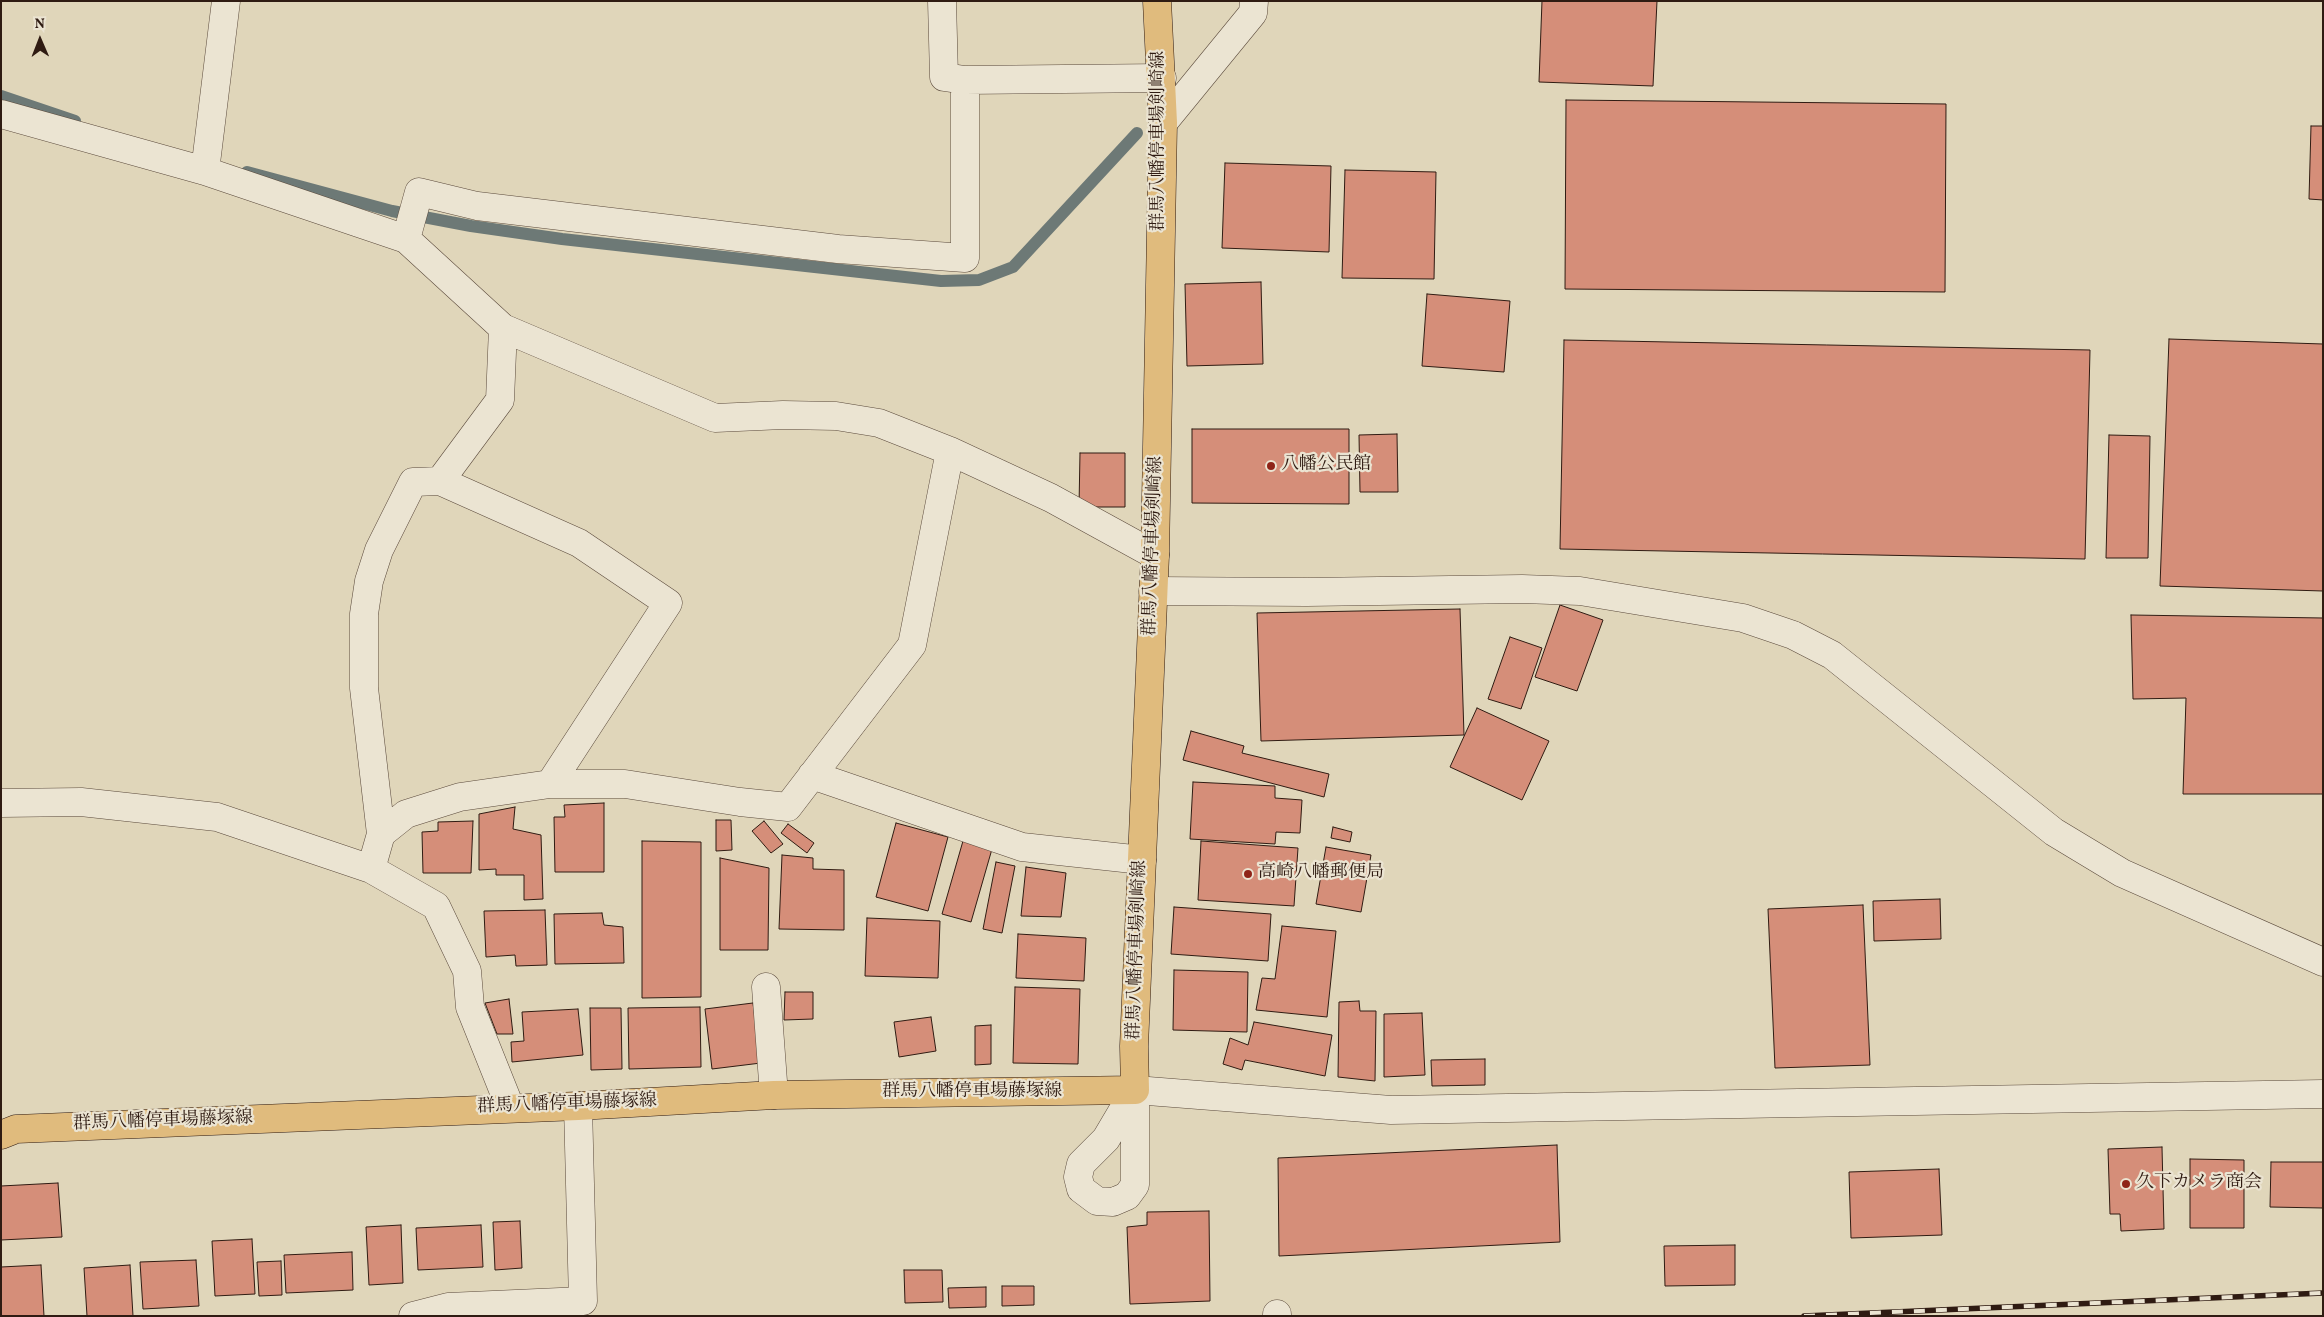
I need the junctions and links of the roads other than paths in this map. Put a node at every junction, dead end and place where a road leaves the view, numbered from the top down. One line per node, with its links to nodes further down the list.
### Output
1 (226, 1): 9 (street)
2 (942, 1): 6 (street)
3 (1157, 1): 5 (main road, 群馬八幡停車場剣崎線)
4 (1254, 1): 8 (street)
5 (1162, 78): 6 (street); 8 (main road, 群馬八幡停車場剣崎線)
6 (965, 80): 10 (street)
7 (1, 114): 9 (street)
8 (1163, 123): 14 (main road, 群馬八幡停車場剣崎線)
9 (206, 172): 10 (street)
10 (406, 239): 11 (street)
11 (504, 328): 12 (street); 13 (street)
12 (950, 451): 14 (street); 16 (street)
13 (440, 481): 17 (street); 19 (street)
14 (1154, 555): 15 (main road, 群馬八幡停車場剣崎線)
15 (1153, 590): 20 (main road, 群馬八幡停車場剣崎線); 22 (street)
16 (812, 775): 17 (street); 20 (street)
17 (550, 784): 19 (street)
18 (1, 803): 21 (street)
19 (381, 834): 21 (street)
20 (1142, 860): 24 (main road, 群馬八幡停車場剣崎線)
21 (371, 869): 28 (street)
22 (2323, 962)
23 (766, 987): 26 (street)
24 (1135, 1090): 25 (street); 26 (main road, 群馬八幡停車場藤塚線)
25 (2323, 1094)
26 (774, 1095): 27 (main road, 群馬八幡停車場藤塚線)
27 (578, 1106): 28 (main road, 群馬八幡停車場藤塚線); 30 (street)
28 (510, 1107): 29 (main road, 群馬八幡停車場藤塚線)
29 (1, 1135)
30 (413, 1316)

